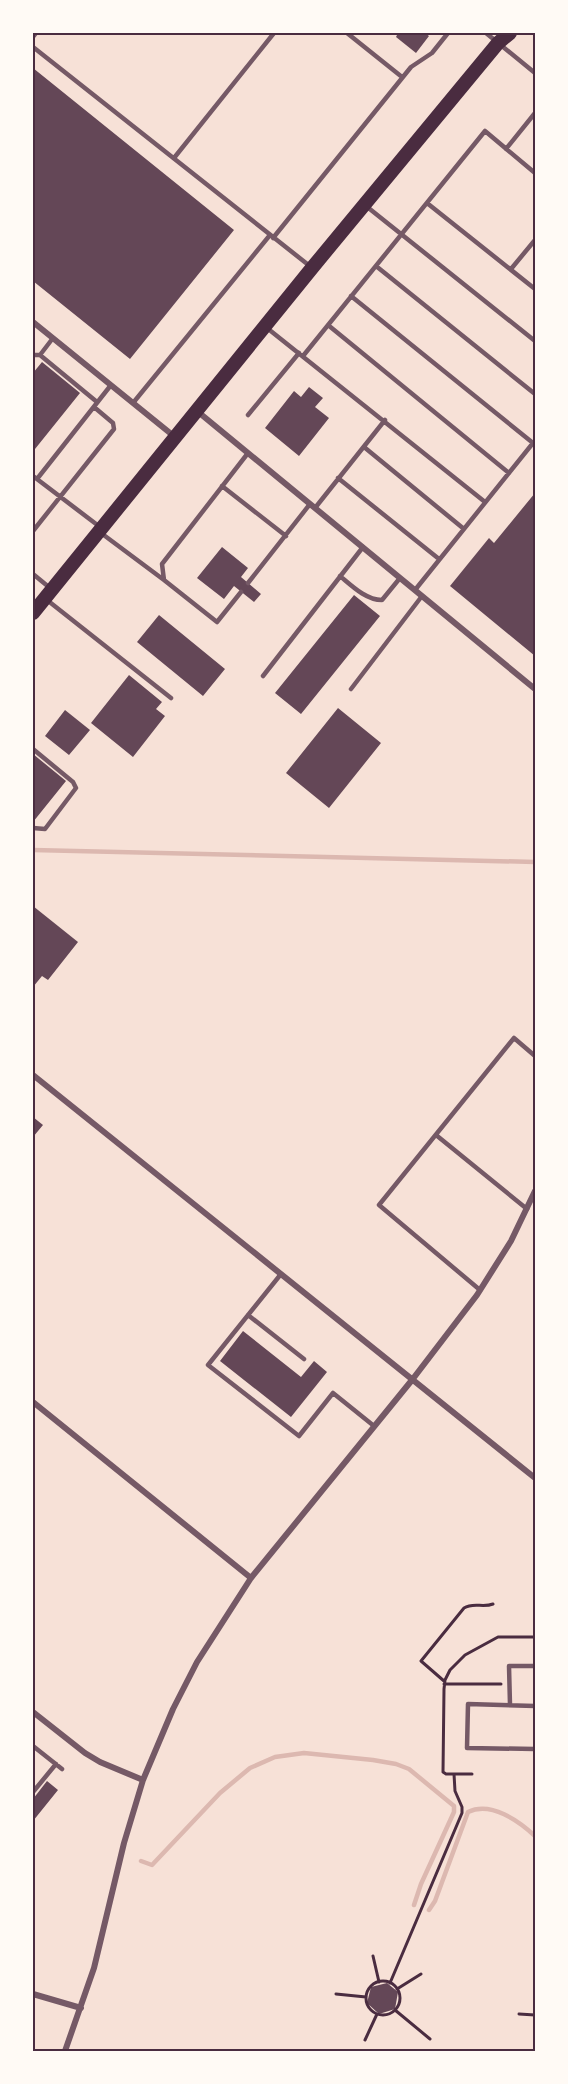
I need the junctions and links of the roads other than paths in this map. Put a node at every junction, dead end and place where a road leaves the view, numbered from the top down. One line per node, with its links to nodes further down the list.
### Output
1 (36, 33): 7 (lane)
2 (274, 33): 15 (lane)
3 (347, 33): 11 (lane)
4 (448, 33): 11 (lane)
5 (486, 33): 8 (lane)
6 (510, 33): 8 (main road)
7 (33, 37)
8 (500, 38): 10 (lane); 18 (main road)
9 (33, 47): 15 (lane)
10 (535, 73)
11 (402, 77): 20 (lane)
12 (535, 113): 13 (lane)
13 (533, 120): 14 (lane)
14 (506, 149): 16 (lane); 17 (lane)
15 (174, 159): 20 (lane)
16 (535, 173)
17 (427, 203): 19 (lane); 24 (lane)
18 (365, 204): 19 (lane); 23 (main road)
19 (401, 234): 22 (lane); 31 (lane)
20 (272, 237): 23 (lane); 37 (lane)
21 (535, 240): 24 (lane)
22 (376, 266): 26 (lane); 36 (lane)
23 (312, 268): 29 (main road)
24 (511, 269): 25 (lane)
25 (535, 289)
26 (351, 296): 28 (lane); 43 (lane)
27 (33, 322): 30 (street)
28 (328, 325): 33 (lane); 46 (lane)
29 (265, 326): 33 (lane); 39 (main road)
30 (53, 338): 32 (lane); 35 (street)
31 (535, 341)
32 (40, 354): 34 (lane); 38 (lane)
33 (301, 354): 40 (lane); 41 (lane)
34 (33, 355)
35 (111, 385): 37 (street); 38 (lane)
36 (535, 394)
37 (133, 403): 42 (street)
38 (95, 405): 47 (lane); 50 (lane)
39 (196, 411): 42 (main road); 45 (street)
40 (248, 415)
41 (385, 420): 44 (lane); 51 (lane)
42 (175, 437): 54 (main road)
43 (534, 442): 46 (lane)
44 (364, 447): 48 (lane); 53 (lane)
45 (248, 453): 49 (lane); 52 (street)
46 (509, 473): 51 (lane)
47 (35, 477): 50 (lane)
48 (339, 478): 52 (lane); 58 (lane)
49 (222, 486): 56 (lane); 62 (lane)
50 (60, 496): 54 (lane); 55 (lane)
51 (485, 502): 53 (lane)
52 (313, 506): 56 (lane); 57 (street)
53 (464, 529): 58 (lane)
54 (100, 530): 62 (lane); 66 (main road)
55 (33, 531)
56 (286, 536): 63 (lane)
57 (363, 547): 60 (lane); 61 (street)
58 (439, 559): 64 (lane)
59 (33, 574): 66 (lane)
60 (340, 576): 61 (lane); 69 (lane)
61 (400, 578): 64 (street)
62 (164, 580): 65 (lane)
63 (248, 583)
64 (415, 590): 67 (street)
65 (241, 592)
66 (48, 594): 68 (main road); 72 (lane)
67 (422, 596): 70 (lane); 71 (street)
68 (33, 613)
69 (263, 676)
70 (351, 689)
71 (535, 689)
72 (171, 698)
73 (33, 749): 74 (lane)
74 (33, 828)
75 (535, 1056): 77 (lane)
76 (33, 1075): 80 (street)
77 (436, 1135): 79 (lane); 81 (lane)
78 (535, 1191): 79 (street)
79 (527, 1209): 81 (street)
80 (281, 1274): 82 (lane); 84 (street)
81 (480, 1290): 84 (street)
82 (248, 1315): 83 (lane); 86 (lane)
83 (304, 1359)
84 (412, 1380): 86 (street); 87 (street)
85 (33, 1402): 88 (street)
86 (374, 1426): 88 (street)
87 (535, 1478)
88 (251, 1578): 97 (street)
89 (535, 1666): 90 (lane)
90 (510, 1705): 91 (lane); 94 (lane)
91 (535, 1706)
92 (33, 1712): 97 (street)
93 (33, 1746): 95 (lane)
94 (535, 1749)
95 (56, 1764): 96 (lane); 98 (lane)
96 (62, 1769)
97 (143, 1779): 100 (street)
98 (33, 1792)
99 (33, 1994): 100 (street)
100 (81, 2008): 101 (street)
101 (65, 2051)

